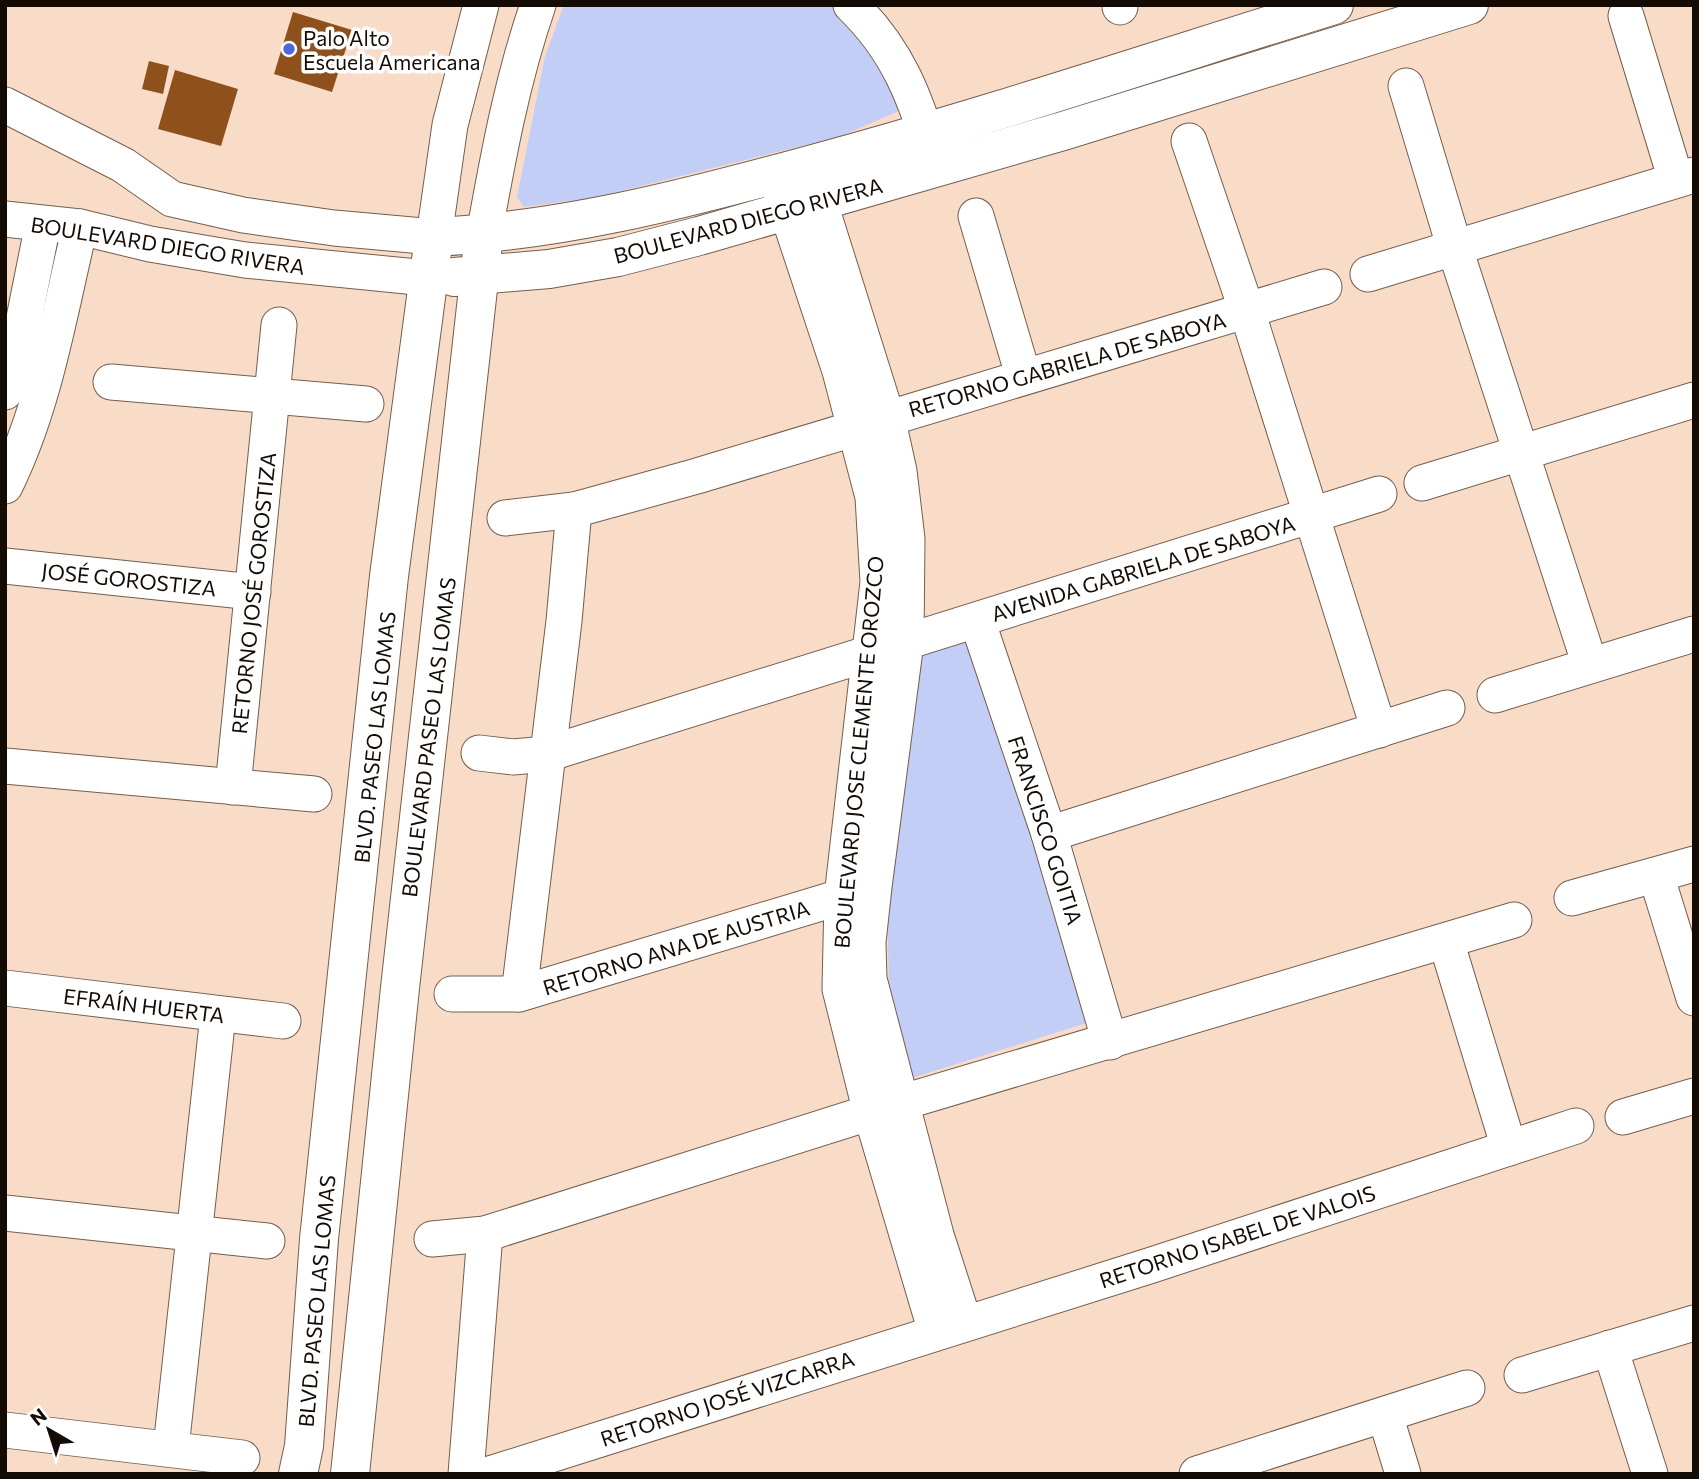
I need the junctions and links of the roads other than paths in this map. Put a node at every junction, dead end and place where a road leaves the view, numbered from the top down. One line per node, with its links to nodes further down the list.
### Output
1 (481, 5): 20 (street, BLVD. PASEO LAS LOMAS)
2 (538, 5): 19 (street, BOULEVARD PASEO LAS LOMAS)
3 (851, 5): 11 (street)
4 (1334, 5): 11 (street, BOULEVARD DIEGO RIVERA)
5 (1469, 5): 6 (street, BOULEVARD DIEGO RIVERA)
6 (1419, 13): 11 (street, BOULEVARD DIEGO RIVERA)
7 (1626, 16): 13 (street)
8 (1406, 86): 21 (street)
9 (5, 105): 20 (street, BOULEVARD DIEGO RIVERA)
10 (1189, 141): 26 (street, RETORNO GABRIELA DE SABOYA)
11 (931, 150): 12 (street, BOULEVARD DIEGO RIVERA); 14 (street, BOULEVARD DIEGO RIVERA)
12 (791, 170): 14 (street, BOULEVARD JOSE CLEMENTE OROZCO); 19 (street, BOULEVARD DIEGO RIVERA)
13 (1685, 177): 21 (street)
14 (803, 206): 23 (street, BOULEVARD DIEGO RIVERA); 35 (street, BOULEVARD JOSE CLEMENTE OROZCO)
15 (976, 216): 29 (street)
16 (5, 219): 17 (street, BOULEVARD DIEGO RIVERA)
17 (43, 224): 18 (street, BOULEVARD DIEGO RIVERA); 28 (street)
18 (80, 227): 24 (street, BOULEVARD DIEGO RIVERA); 28 (street)
19 (485, 235): 20 (street, BOULEVARD DIEGO RIVERA); 23 (street, BOULEVARD PASEO LAS LOMAS)
20 (434, 237): 24 (street, BLVD. PASEO LAS LOMAS)
21 (1455, 249): 22 (street); 37 (street)
22 (1368, 274)
23 (479, 275): 24 (street, BOULEVARD DIEGO RIVERA); 68 (street, BOULEVARD PASEO LAS LOMAS)
24 (428, 278): 66 (street, BLVD. PASEO LAS LOMAS)
25 (1324, 287): 26 (street, RETORNO GABRIELA DE SABOYA)
26 (1247, 311): 29 (street, RETORNO GABRIELA DE SABOYA); 42 (street, RETORNO GABRIELA DE SABOYA)
27 (279, 325): 32 (street, RETORNO JOSÉ GOROSTIZA)
28 (36, 339): 31 (street); 36 (street)
29 (1023, 375): 35 (street, RETORNO GABRIELA DE SABOYA)
30 (111, 382): 32 (street)
31 (5, 392)
32 (273, 398): 34 (street); 45 (street, RETORNO JOSÉ GOROSTIZA)
33 (1694, 400): 37 (street)
34 (366, 404)
35 (872, 422): 41 (street); 48 (street, BOULEVARD JOSE CLEMENTE OROZCO); 49 (street, BOULEVARD JOSE CLEMENTE OROZCO)
36 (14, 447): 39 (street)
37 (1523, 454): 38 (street); 50 (street)
38 (1422, 483)
39 (5, 485)
40 (1379, 494): 42 (street, AVENIDA GABRIELA DE SABOYA)
41 (574, 510): 43 (street); 55 (street, RETORNO ANA DE AUSTRIA)
42 (1312, 515): 46 (street, AVENIDA GABRIELA DE SABOYA); 53 (street, RETORNO GABRIELA DE SABOYA)
43 (505, 518)
44 (5, 566): 45 (street, JOSÉ GOROSTIZA)
45 (253, 592): 57 (street, RETORNO JOSÉ GOROSTIZA)
46 (977, 620): 48 (street, AVENIDA GABRIELA DE SABOYA); 59 (street, FRANCISCO GOITIA)
47 (1694, 634): 50 (street)
48 (906, 642): 49 (street); 62 (street, BOULEVARD JOSE CLEMENTE OROZCO)
49 (871, 653): 55 (street); 62 (street, BOULEVARD JOSE CLEMENTE OROZCO)
50 (1590, 664): 51 (street)
51 (1495, 695)
52 (1447, 708): 53 (street)
53 (1379, 730): 59 (street)
54 (479, 753): 55 (street)
55 (547, 754): 70 (street, RETORNO ANA DE AUSTRIA)
56 (5, 766): 57 (street)
57 (233, 787): 58 (street)
58 (314, 794)
59 (1049, 834): 74 (street, FRANCISCO GOITIA)
60 (1694, 864): 61 (street)
61 (1656, 875): 63 (street); 71 (street)
62 (858, 892): 70 (street, RETORNO ANA DE AUSTRIA); 76 (street, BOULEVARD JOSE CLEMENTE OROZCO)
63 (1572, 898)
64 (1514, 920): 65 (street)
65 (1446, 941): 74 (street); 79 (street)
66 (349, 983): 68 (street); 94 (street, BLVD. PASEO LAS LOMAS)
67 (5, 988): 72 (street, EFRAÍN HUERTA)
68 (400, 988): 95 (street, BOULEVARD PASEO LAS LOMAS)
69 (452, 994): 70 (street, RETORNO ANA DE AUSTRIA)
70 (519, 995)
71 (1694, 998)
72 (218, 1015): 73 (street, EFRAÍN HUERTA); 81 (street)
73 (283, 1021)
74 (1110, 1042): 76 (street)
75 (1694, 1096): 77 (street)
76 (885, 1108): 82 (street); 86 (street, BOULEVARD JOSE CLEMENTE OROZCO)
77 (1623, 1117)
78 (1576, 1126): 79 (street, RETORNO ISABEL DE VALOIS)
79 (1509, 1147): 86 (street, RETORNO ISABEL DE VALOIS)
80 (5, 1213): 81 (street)
81 (195, 1234): 84 (street); 92 (street)
82 (485, 1234): 83 (street); 96 (street)
83 (432, 1239)
84 (267, 1241)
85 (1694, 1323): 87 (street)
86 (950, 1327): 97 (street, RETORNO JOSÉ VIZCARRA)
87 (1610, 1348): 88 (street); 100 (street)
88 (1522, 1375)
89 (1467, 1388): 90 (street)
90 (1385, 1415): 98 (street); 99 (street)
91 (5, 1430): 92 (street)
92 (171, 1448): 93 (street)
93 (242, 1458)
94 (298, 1474)
95 (350, 1474)
96 (466, 1474)
97 (490, 1474)
98 (1197, 1474)
99 (1403, 1474)
100 (1650, 1474)

